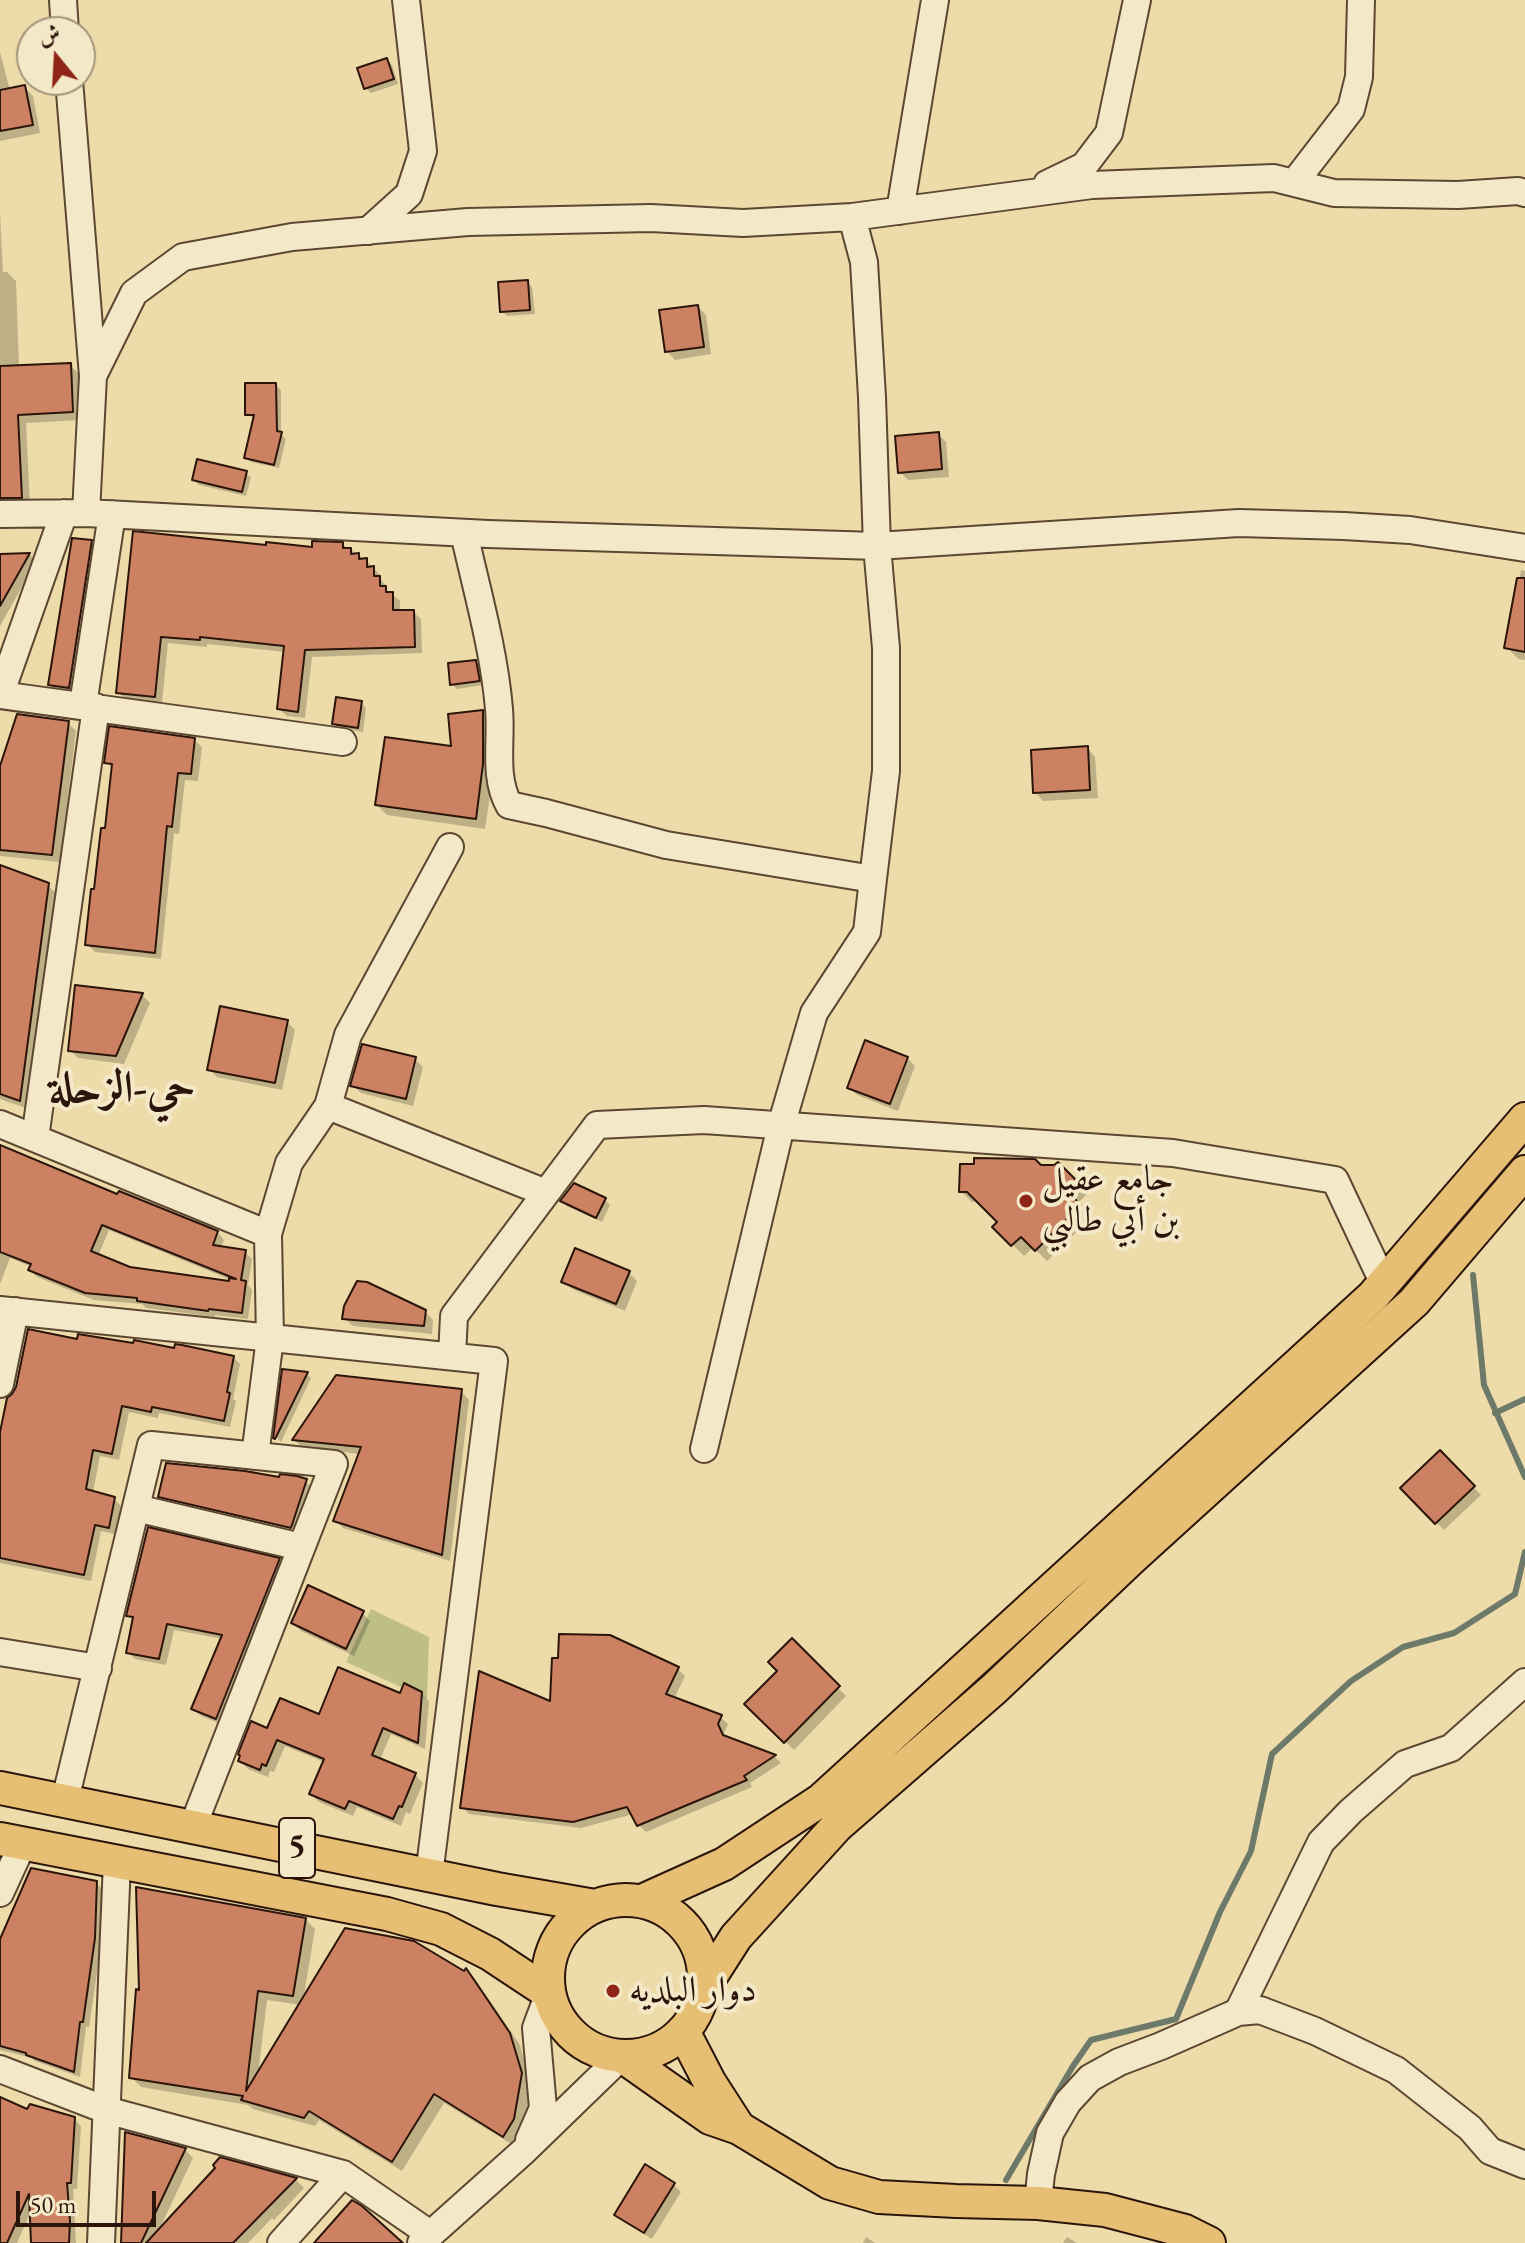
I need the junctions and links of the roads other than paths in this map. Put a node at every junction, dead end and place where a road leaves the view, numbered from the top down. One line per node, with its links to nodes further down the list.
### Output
1 (406, 0): 11 (street)
2 (935, 0): 9 (street)
3 (1137, 0): 8 (street)
4 (1361, 0): 6 (street)
5 (70, 96): 12 (street)
6 (1294, 183): 7 (street); 8 (street)
7 (1525, 193)
8 (1026, 194): 9 (street)
9 (900, 211): 10 (street)
10 (852, 217): 11 (street); 16 (street)
11 (368, 231): 12 (street)
12 (93, 376): 13 (street)
13 (87, 513): 14 (street); 15 (street); 18 (street); 19 (street)
14 (0, 514)
15 (464, 533): 16 (street); 22 (street)
16 (877, 546): 17 (street); 22 (street)
17 (1525, 548)
18 (0, 695): 19 (street)
19 (89, 706): 20 (street); 27 (street)
20 (343, 742)
21 (450, 847): 23 (street)
22 (873, 879): 26 (street)
23 (328, 1106): 29 (street); 30 (street)
24 (1525, 1119): 31 (main road)
25 (0, 1124): 27 (street)
26 (781, 1126): 29 (street); 31 (street); 36 (street)
27 (35, 1138): 30 (street)
28 (1525, 1172): 52 (main road)
29 (546, 1193): 34 (street)
30 (268, 1234): 33 (street)
31 (1384, 1284): 50 (main road)
32 (8, 1311): 33 (street); 35 (street)
33 (270, 1338): 34 (street); 37 (street)
34 (452, 1356): 48 (street)
35 (0, 1384)
36 (704, 1449)
37 (255, 1456): 38 (street); 39 (street)
38 (136, 1508): 39 (street); 41 (street)
39 (301, 1547): 45 (street)
40 (0, 1652): 41 (street)
41 (98, 1668): 44 (street)
42 (1525, 1682): 54 (street)
43 (1, 1789): 44 (main road, 5)
44 (65, 1800): 45 (main road, 5)
45 (193, 1826): 48 (main road, 5)
46 (11, 1841): 47 (main road, 5); 49 (street)
47 (117, 1862): 53 (main road, 5); 58 (street)
48 (429, 1875): 51 (main road, 5)
49 (0, 1893)
50 (642, 1901): 51 (main road); 52 (main road)
51 (595, 1906): 53 (main road)
52 (704, 1987): 55 (main road)
53 (549, 1993): 56 (main road); 60 (street)
54 (1238, 2012): 61 (street); 63 (street)
55 (683, 2031): 56 (main road); 59 (main road)
56 (622, 2056): 59 (main road); 60 (street)
57 (0, 2069): 58 (street)
58 (106, 2110): 62 (street); 65 (street)
59 (739, 2128): 63 (main road)
60 (525, 2150): 64 (street)
61 (1525, 2165)
62 (343, 2174): 64 (street); 66 (street)
63 (1038, 2203): 67 (main road)
64 (426, 2239)
65 (101, 2243)
66 (281, 2243)
67 (1209, 2243)

